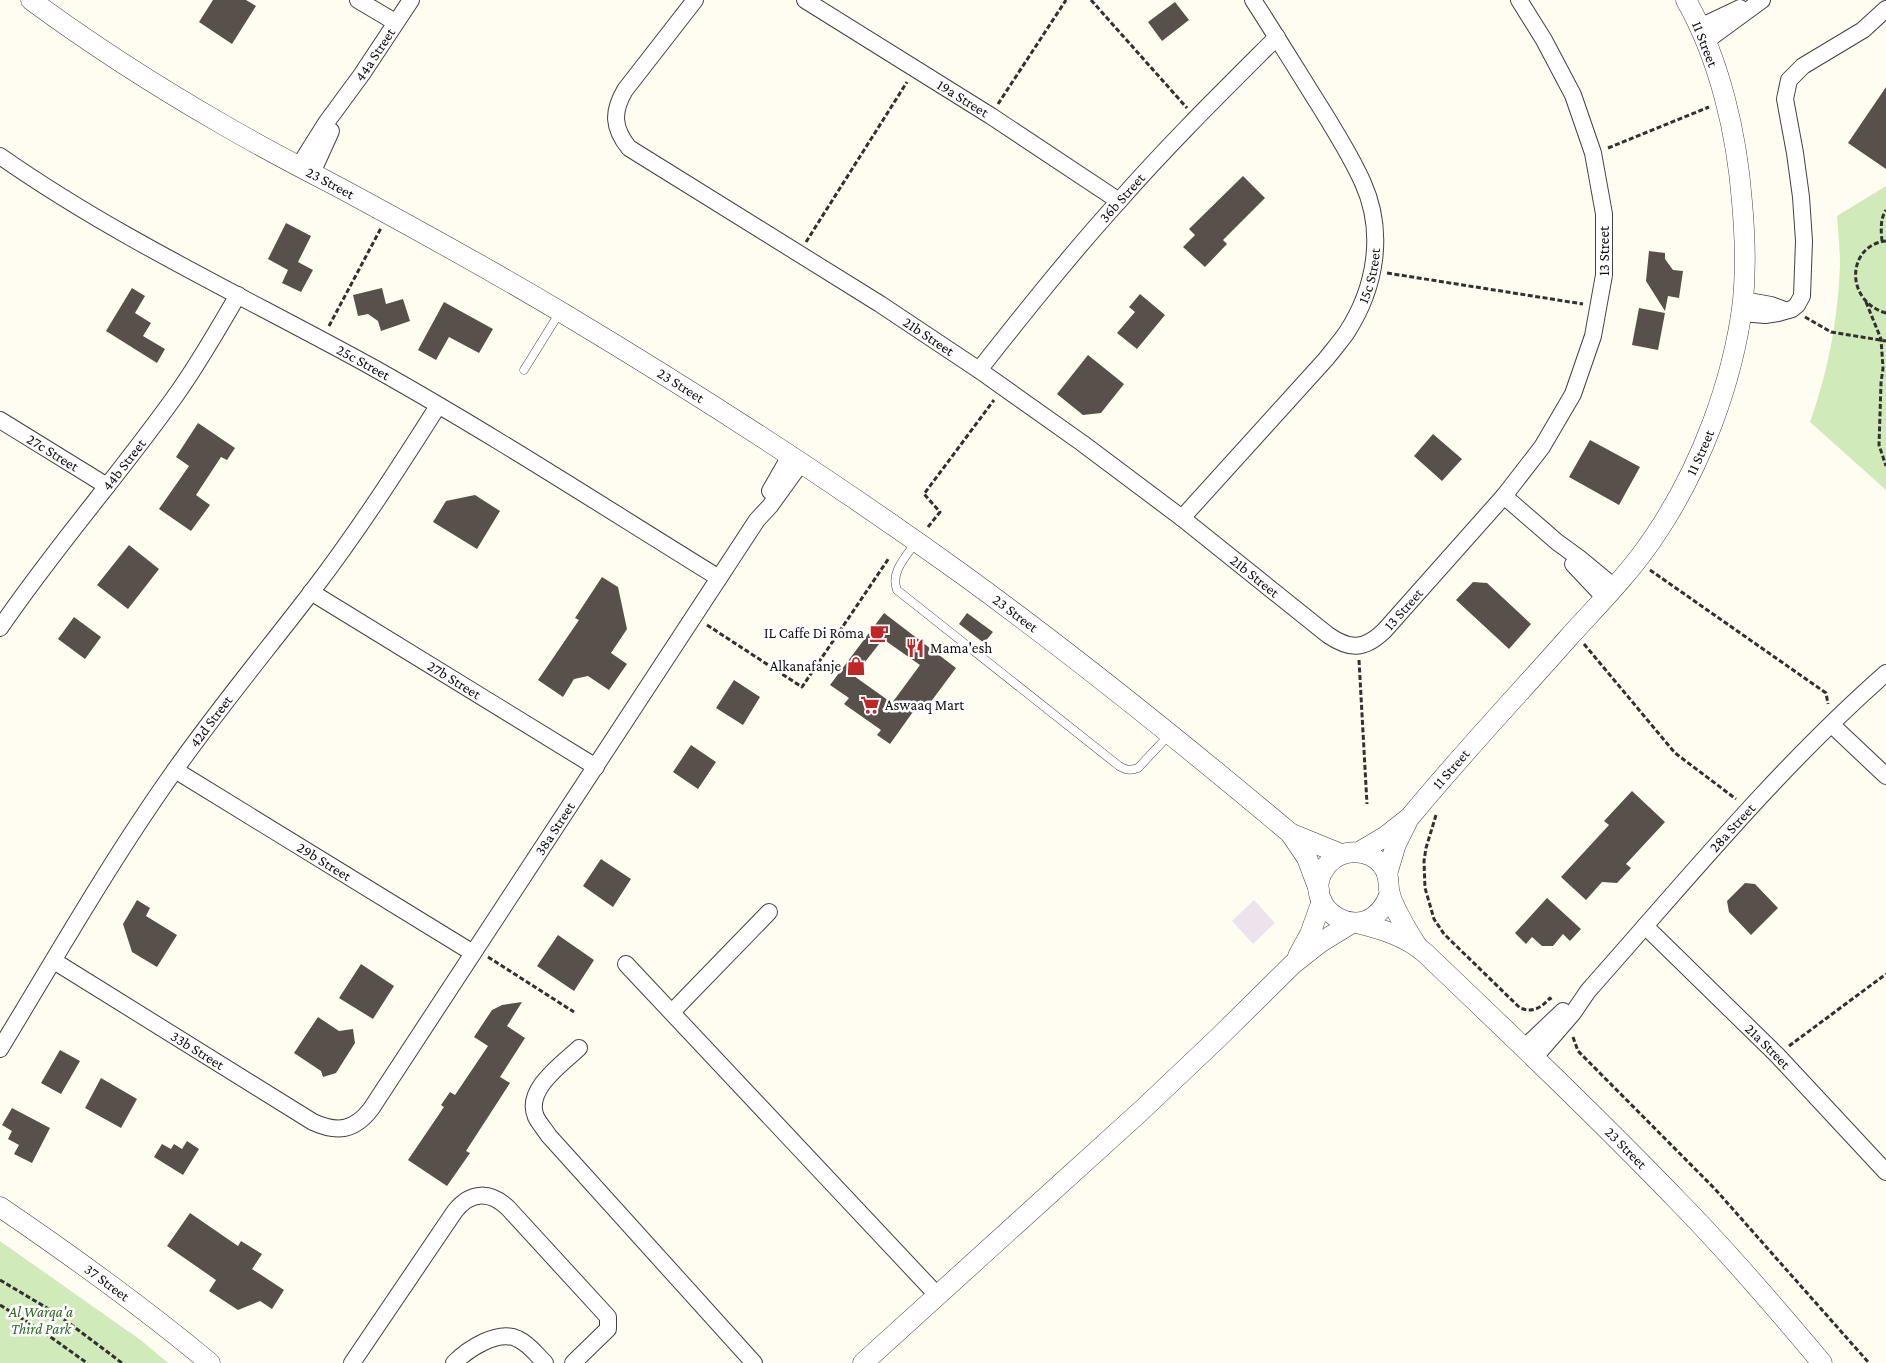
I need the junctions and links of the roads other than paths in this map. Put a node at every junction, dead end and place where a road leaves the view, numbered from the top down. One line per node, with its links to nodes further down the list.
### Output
1 (31, 0): 19 (street, 23 Street)
2 (358, 0): 13 (street)
3 (411, 0): 13 (street, 44a Street)
4 (694, 0): 25 (street, 21b Street)
5 (806, 0): 20 (street, 19a Street)
6 (1253, 0): 17 (street, 15c Street)
7 (1519, 0): 30 (street, 13 Street)
8 (1686, 0): 16 (street, 11 Street)
9 (1762, 0): 16 (street)
10 (1884, 0): 11 (street)
11 (1886, 4)
12 (1886, 9): 15 (street)
13 (396, 22): 19 (street, 44a Street)
14 (1886, 24): 15 (street)
15 (1863, 30): 22 (street)
16 (1703, 34): 22 (street, 11 Street)
17 (1276, 37): 20 (street, 36b Street); 31 (street, 15c Street)
18 (0, 156): 21 (street, 25c Street)
19 (305, 170): 23 (street, 23 Street)
20 (1118, 201): 25 (street, 36b Street)
21 (238, 295): 26 (street, 25c Street); 29 (street, 44b Street)
22 (1742, 306): 35 (street, 11 Street)
23 (560, 312): 24 (lane); 28 (street, 23 Street)
24 (524, 370)
25 (979, 370): 31 (street, 21b Street)
26 (438, 406): 33 (street, 25c Street); 34 (street, 42d Street)
27 (0, 420): 29 (street, 27c Street)
28 (795, 460): 32 (street, 23 Street); 33 (street, 38a Street)
29 (108, 486): 36 (street, 44b Street)
30 (1504, 496): 35 (street); 37 (street, 13 Street)
31 (1182, 518): 37 (street, 21b Street)
32 (910, 538): 40 (street, 23 Street); 40 (lane)
33 (719, 578): 41 (street, 38a Street)
34 (312, 592): 41 (street, 27b Street); 42 (street, 42d Street)
35 (1609, 593): 44 (street, 11 Street)
36 (0, 628)
37 (1358, 646)
38 (1886, 673): 39 (street, 28a Street)
39 (1832, 725): 43 (street); 51 (street, 28a Street)
40 (1170, 734): 45 (street, 23 Street)
41 (596, 767): 53 (street, 38a Street)
42 (175, 770): 53 (street, 29b Street); 54 (street, 42d Street)
43 (1886, 776)
44 (1410, 817): 46 (street, 11 Street); 47 (street, 11 Street)
45 (1290, 833): 46 (street, 23 Street); 48 (street, 23 Street)
46 (1350, 853): 47 (street); 48 (street)
47 (1389, 884): 50 (street); 52 (street, 23 Street)
48 (1320, 896): 50 (street); 56 (street)
49 (769, 912): 57 (street)
50 (1355, 923): 52 (street, 23 Street); 56 (street)
51 (1645, 926): 60 (street, 28a Street); 62 (street, 21a Street)
52 (1417, 946): 60 (street, 23 Street)
53 (474, 951): 61 (street, 38a Street)
54 (54, 961): 59 (street, 42d Street); 61 (street, 33b Street)
55 (626, 964): 57 (street)
56 (1293, 964): 64 (street)
57 (672, 1012): 64 (street)
58 (579, 1048): 70 (street)
59 (0, 1049)
60 (1529, 1053): 72 (street, 23 Street)
61 (346, 1128)
62 (1886, 1172)
63 (0, 1207): 65 (street, 37 Street)
64 (938, 1296): 71 (street)
65 (210, 1363)
66 (352, 1363): 69 (street)
67 (454, 1363): 68 (street)
68 (545, 1363)
69 (573, 1363)
70 (754, 1363)
71 (864, 1363)
72 (1822, 1363)

